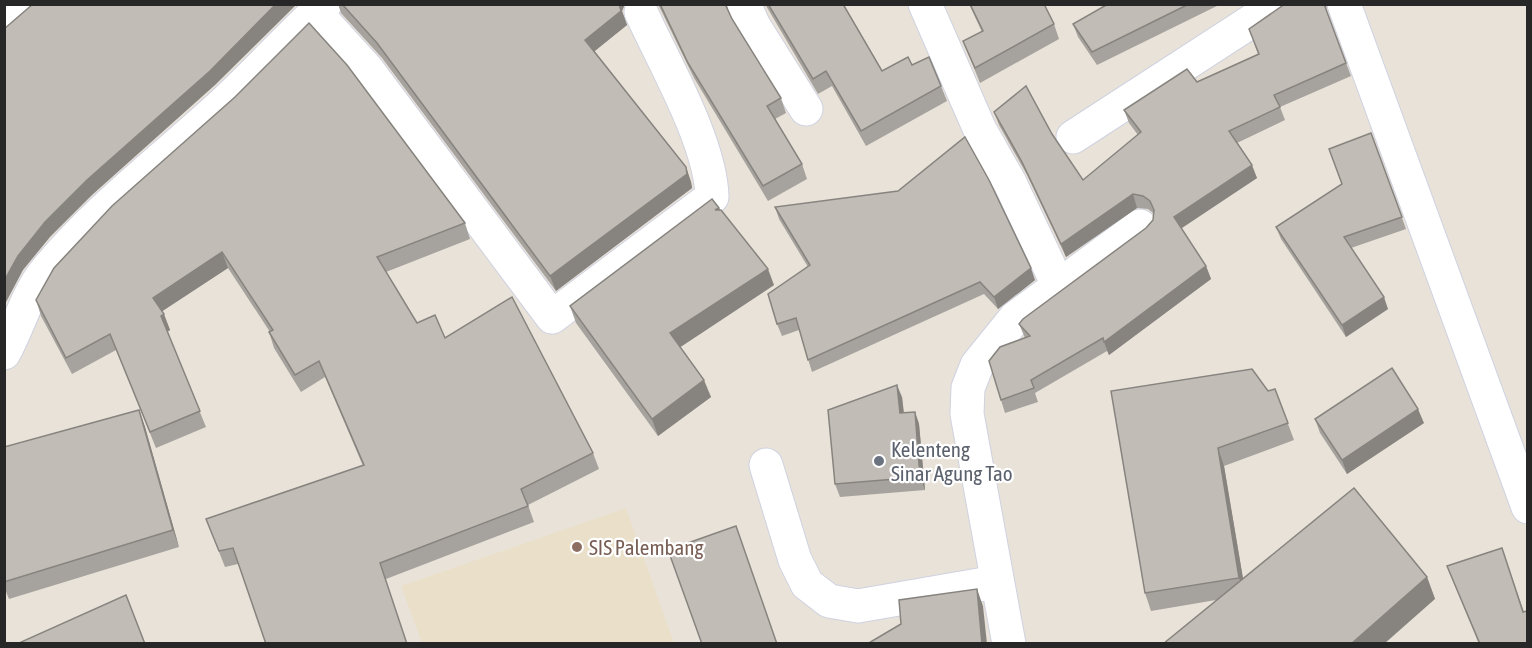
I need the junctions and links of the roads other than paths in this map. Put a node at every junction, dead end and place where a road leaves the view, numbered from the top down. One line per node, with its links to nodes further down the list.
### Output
1 (28, 4): 8 (street)
2 (744, 4): 9 (street)
3 (925, 4): 12 (street)
4 (1278, 4): 10 (street)
5 (1344, 4): 15 (street)
6 (320, 9): 7 (street); 13 (street)
7 (641, 12)
8 (4, 27)
9 (806, 109)
10 (1073, 137)
11 (1140, 225): 12 (street)
12 (1059, 287): 16 (street)
13 (4, 353)
14 (766, 465): 16 (street)
15 (1527, 507)
16 (996, 582): 17 (street)
17 (1010, 644)

